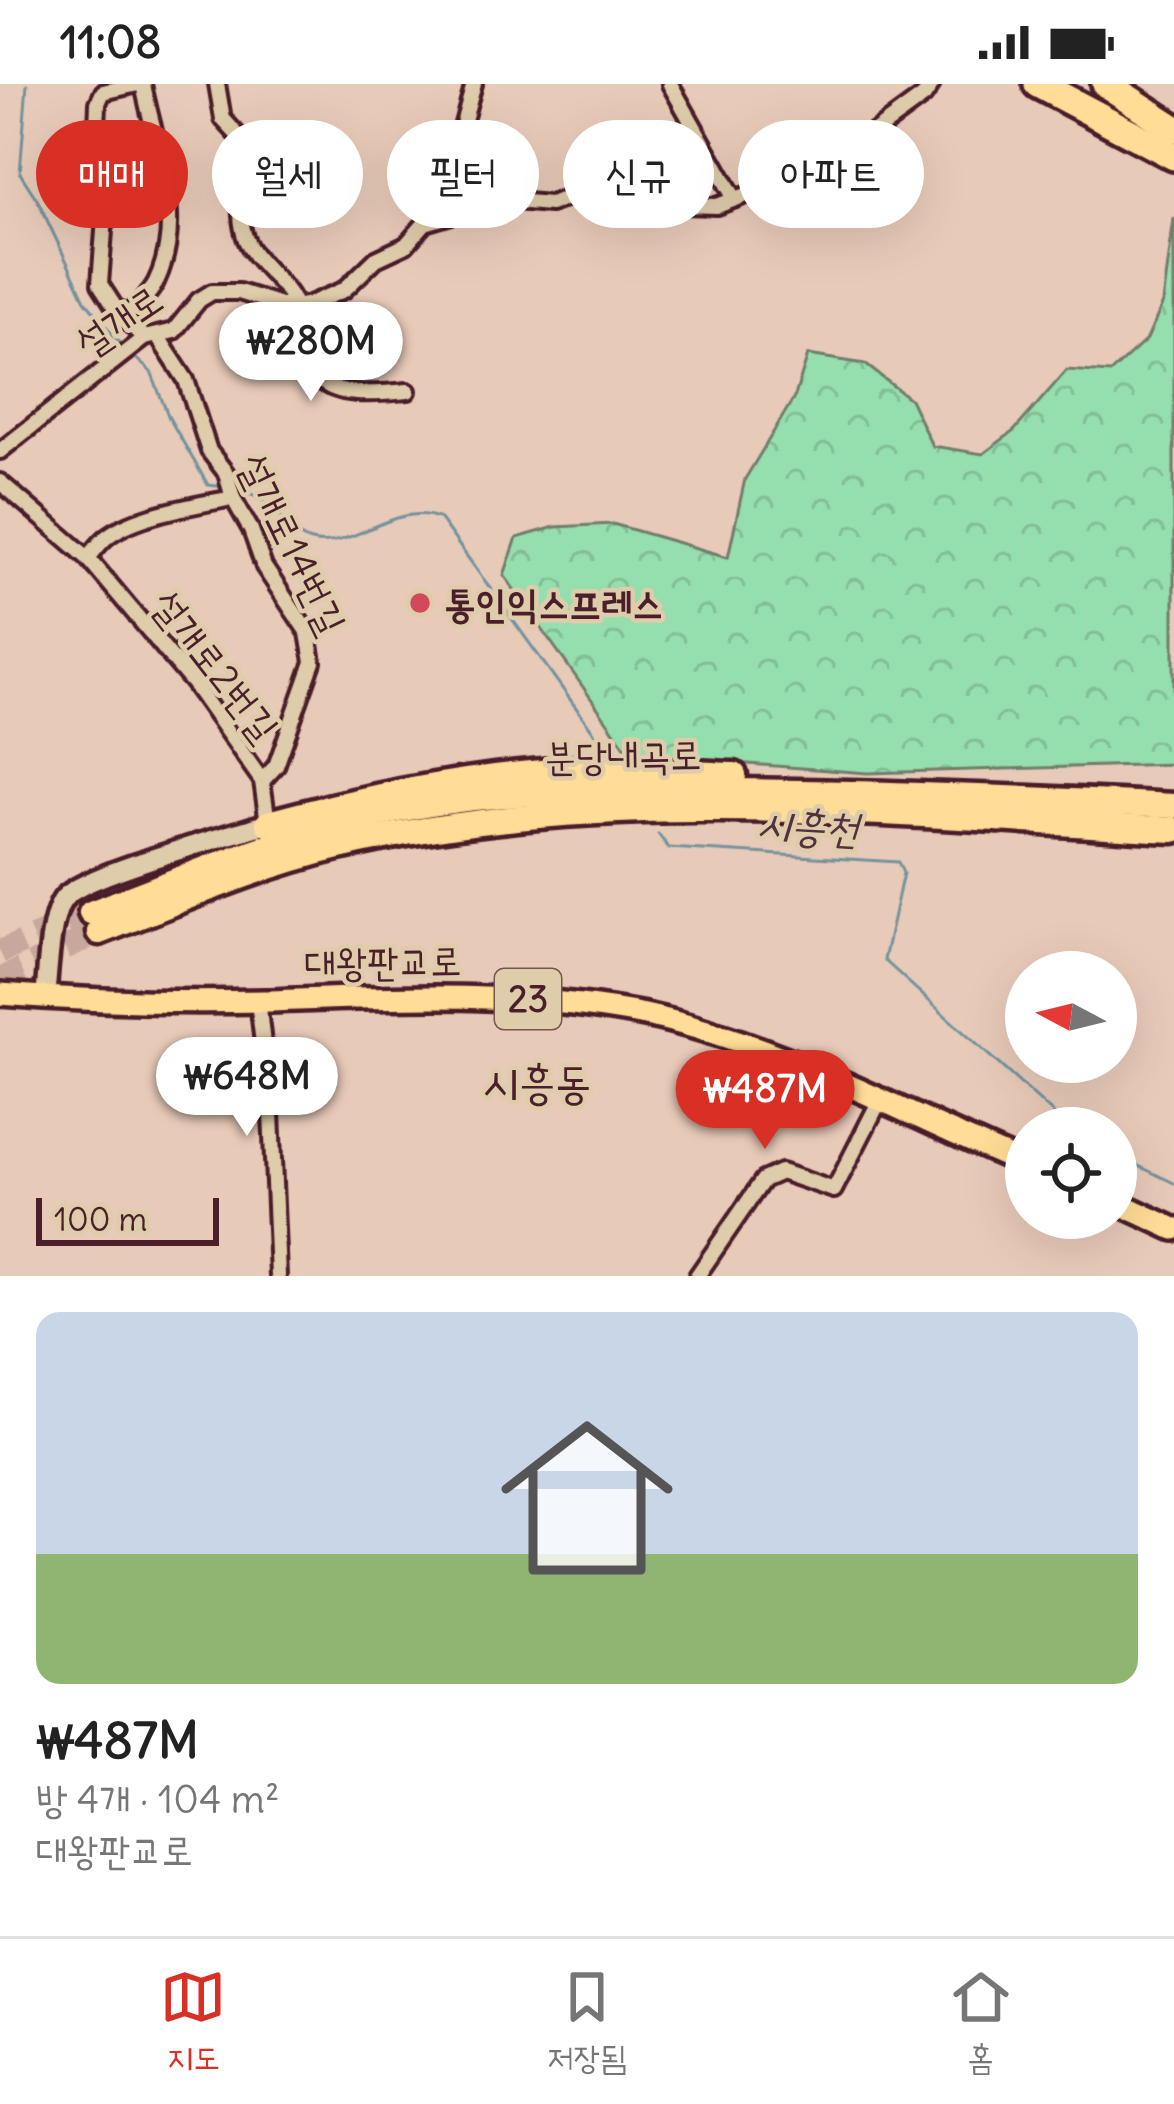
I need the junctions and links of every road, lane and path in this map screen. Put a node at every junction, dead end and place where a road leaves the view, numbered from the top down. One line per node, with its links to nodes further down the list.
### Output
1 (141, 84): 15 (street); 15 (street)
2 (217, 84): 14 (street)
3 (474, 84): 8 (street)
4 (670, 84): 11 (street)
5 (932, 84): 11 (street)
6 (1038, 84): 10 (highway)
7 (1106, 84): 9 (highway)
8 (464, 120)
9 (1174, 128)
10 (1174, 156)
11 (735, 199): 12 (street)
12 (539, 203)
13 (421, 228): 14 (street)
14 (296, 307): 16 (street, 설개로); 17 (street)
15 (124, 318): 16 (street, 설개로14번길)
16 (145, 340): 18 (street, 설개로); 20 (street, 설개로14번길)
17 (408, 391)
18 (0, 451)
19 (0, 482): 21 (street, 설개로2번길)
20 (233, 497): 21 (street); 22 (street, 설개로14번길)
21 (88, 559): 22 (street, 설개로2번길)
22 (262, 781): 25 (street, 설개로2번길)
23 (819, 792): 24 (highway, 분당내곡로); 25 (highway); 26 (highway, 분당내곡로)
24 (1174, 806)
25 (268, 823): 28 (street)
26 (1174, 830)
27 (0, 994): 28 (main road, 대왕판교로 / 23)
28 (45, 998): 29 (main road, 대왕판교로 / 23)
29 (258, 1001): 30 (main road, 대왕판교로 / 23); 34 (street)
30 (880, 1100): 31 (main road, 대왕판교로 / 23); 35 (street)
31 (1005, 1156)
32 (1137, 1212): 33 (main road)
33 (1174, 1229)
34 (278, 1276)
35 (698, 1276)

